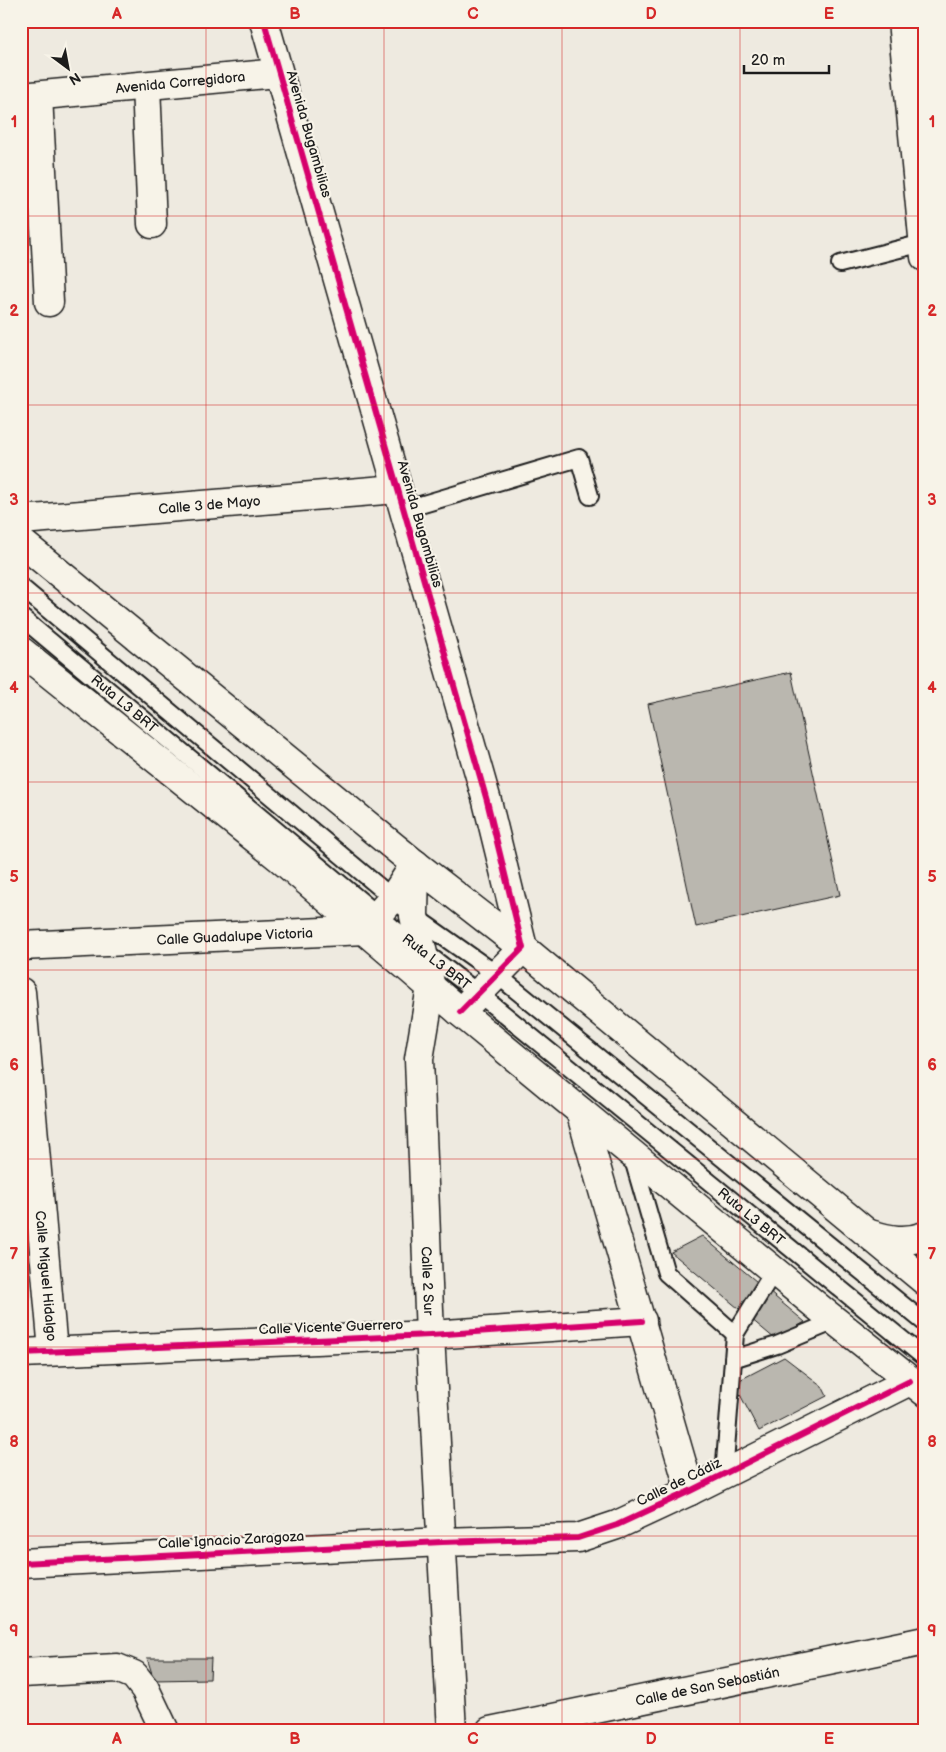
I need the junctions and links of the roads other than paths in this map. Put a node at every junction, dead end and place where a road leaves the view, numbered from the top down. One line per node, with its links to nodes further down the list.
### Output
1 (264, 21): 3 (street, Avenida Bugambilias)
2 (902, 21): 7 (street)
3 (278, 73): 4 (street, Avenida Corregidora); 11 (street, Avenida Bugambilias)
4 (146, 86): 5 (street, Avenida Corregidora); 6 (street)
5 (30, 96): 9 (street)
6 (152, 224)
7 (924, 247): 8 (lane)
8 (840, 264)
9 (49, 302)
10 (590, 496): 11 (lane)
11 (400, 500): 12 (street, Calle 3 de Mayo); 21 (street, Avenida Bugambilias)
12 (21, 520)
13 (21, 542): 17 (street)
14 (21, 588): 18 (lane)
15 (21, 618): 18 (lane, Ruta L3 BRT)
16 (21, 651): 18 (street)
17 (415, 864): 18 (street); 19 (street, Calle 2 Sur); 21 (street)
18 (379, 914): 19 (lane); 20 (street, Calle Guadalupe Victoria); 22 (lane, Ruta L3 BRT); 23 (street)
19 (414, 916): 22 (street, Calle 2 Sur); 25 (lane)
20 (21, 946)
21 (523, 948): 25 (street); 28 (street)
22 (421, 949): 23 (street, Calle 2 Sur); 25 (lane, Ruta L3 BRT)
23 (431, 987): 25 (street); 36 (street, Calle 2 Sur)
24 (21, 992): 37 (street, Calle Miguel Hidalgo)
25 (478, 993): 26 (street); 34 (lane); 39 (lane, Ruta L3 BRT)
26 (580, 1111): 27 (street); 32 (street)
27 (632, 1154): 30 (street); 35 (lane)
28 (866, 1233): 29 (street); 31 (street)
29 (925, 1236)
30 (774, 1270): 33 (street); 35 (lane)
31 (925, 1281)
32 (642, 1321): 36 (street, Calle Vicente Guerrero); 43 (street)
33 (835, 1321): 40 (lane); 41 (street)
34 (925, 1323)
35 (735, 1334): 40 (lane)
36 (430, 1335): 37 (street, Calle Vicente Guerrero); 44 (street, Calle 2 Sur)
37 (53, 1351): 38 (street, Calle Vicente Guerrero)
38 (21, 1352)
39 (925, 1358)
40 (733, 1359): 42 (lane)
41 (918, 1387): 42 (street, Calle de Cádiz)
42 (724, 1474): 43 (street, Calle de Cádiz)
43 (690, 1491): 44 (street, Calle de Cádiz)
44 (442, 1542): 45 (street, Calle Ignacio Zaragoza); 49 (street, Calle 2 Sur)
45 (21, 1563)
46 (925, 1641): 50 (street, Calle de San Sebastián)
47 (21, 1673): 48 (street)
48 (165, 1731)
49 (452, 1731)
50 (490, 1731)

